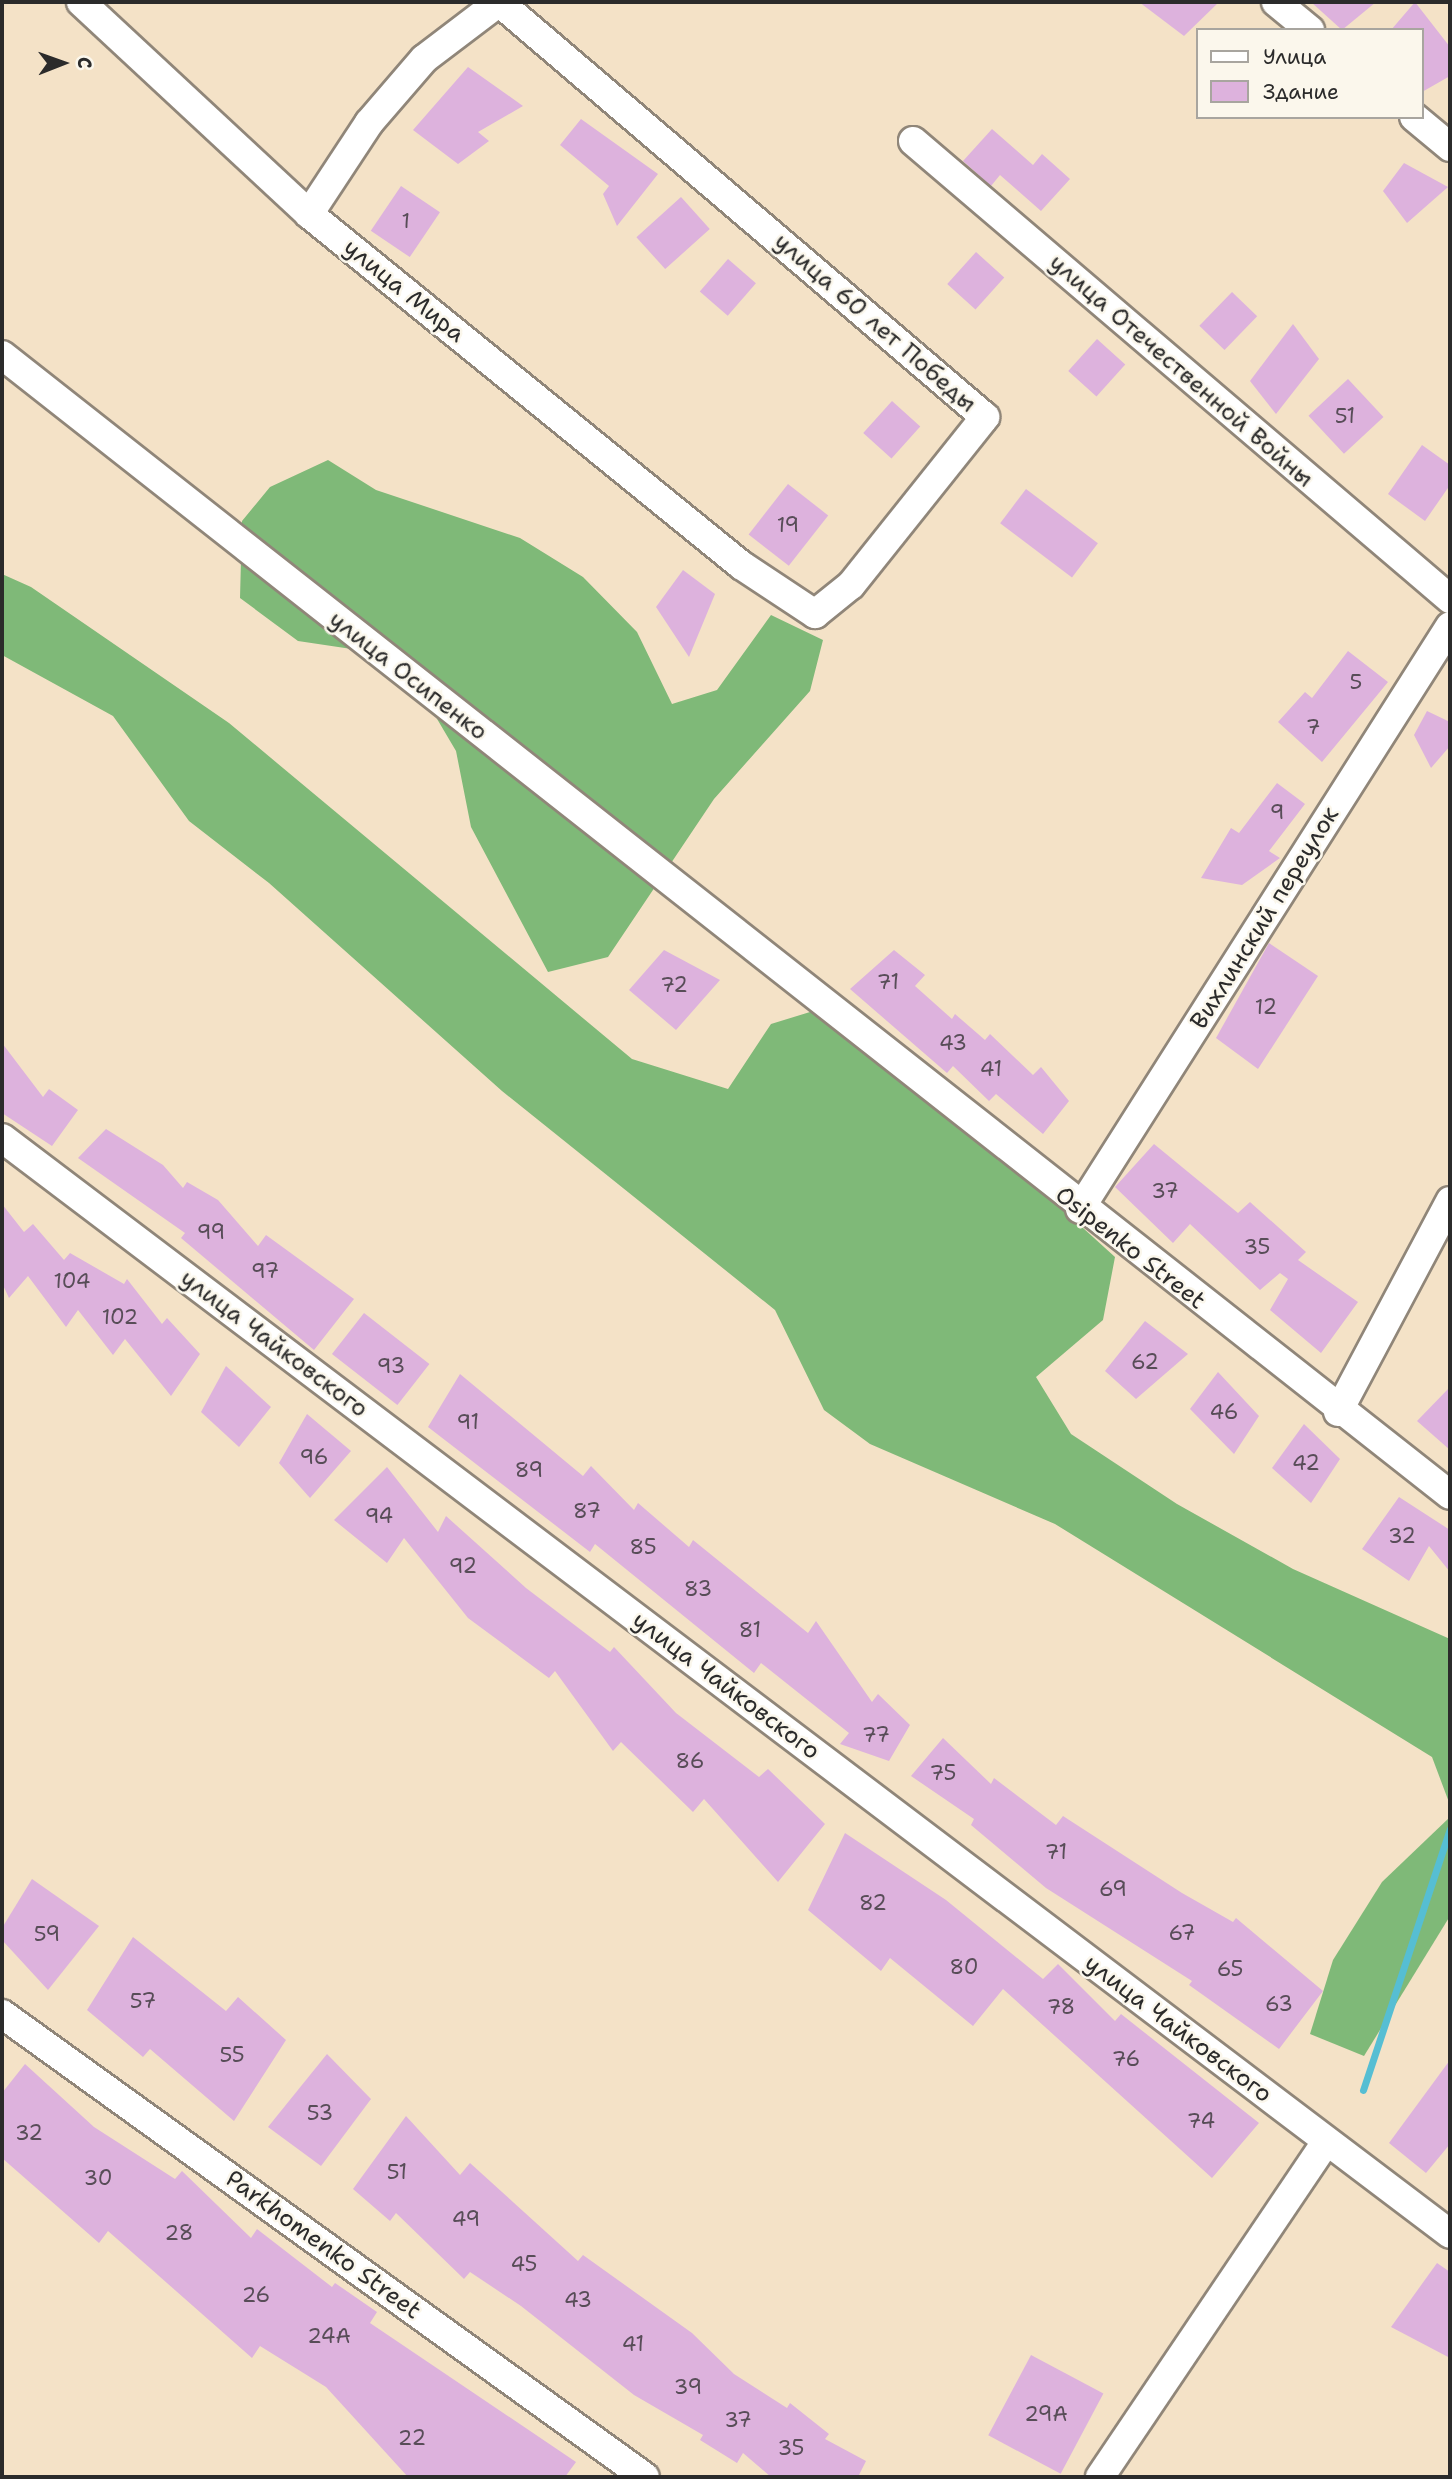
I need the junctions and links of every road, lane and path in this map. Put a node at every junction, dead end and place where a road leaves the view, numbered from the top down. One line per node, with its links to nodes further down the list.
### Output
1 (81, 2): 8 (street, улица Мира)
2 (499, 2): 8 (street); 10 (street, улица 60 лет Победы)
3 (1276, 2): 4 (street)
4 (1308, 28)
5 (1416, 119): 7 (street)
6 (913, 141): 11 (street, улица Отечественной Войны)
7 (1450, 147)
8 (309, 214): 10 (street, улица Мира)
9 (2, 355): 15 (street, Osipenko Street)
10 (741, 565)
11 (1450, 599)
12 (1450, 626): 15 (street, Вихлинский переулок)
13 (2, 1138): 19 (street, улица Чайковского)
14 (1450, 1201): 16 (street)
15 (1080, 1209): 16 (street, Osipenko Street)
16 (1338, 1412): 17 (street, Osipenko Street)
17 (1450, 1495)
18 (2, 2014): 21 (street, Parkhomenko Street)
19 (1326, 2142): 20 (street, улица Чайковского); 22 (street)
20 (1450, 2234)
21 (645, 2477)
22 (1100, 2477)

